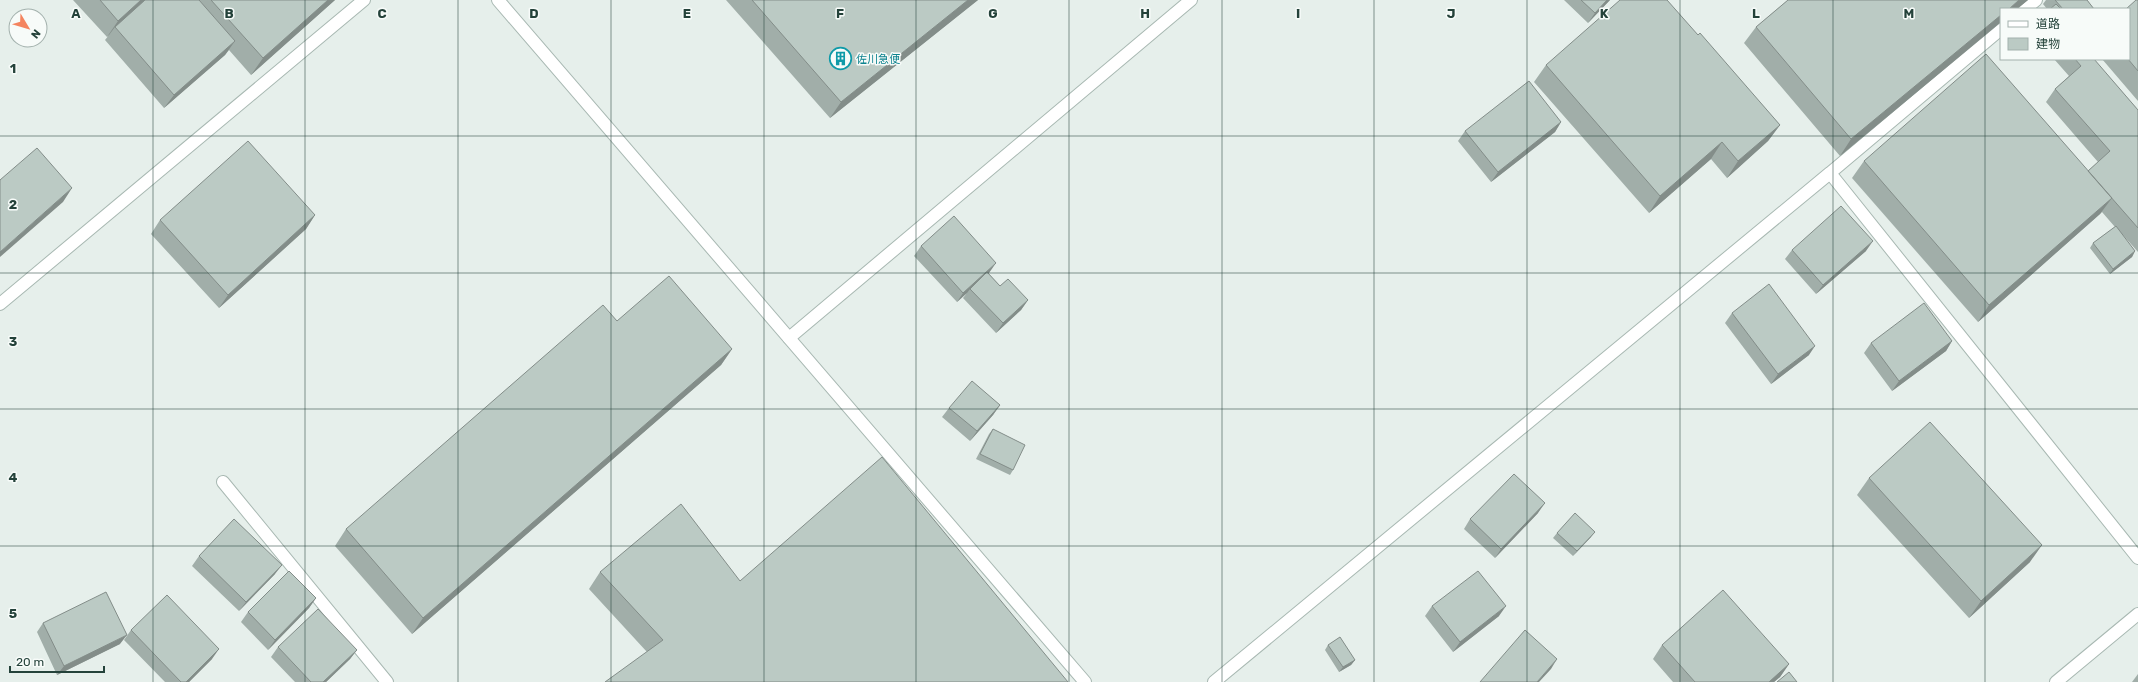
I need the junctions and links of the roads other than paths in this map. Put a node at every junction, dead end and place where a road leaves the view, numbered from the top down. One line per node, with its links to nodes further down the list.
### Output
1 (364, 0): 8 (street)
2 (498, 0): 9 (street)
3 (1191, 0): 9 (street)
4 (2036, 0): 5 (street)
5 (2026, 8)
6 (2000, 30): 7 (street)
7 (1830, 173): 11 (street); 15 (street)
8 (0, 304)
9 (789, 338): 14 (street)
10 (223, 482): 13 (street)
11 (2138, 558)
12 (2138, 614): 16 (street)
13 (382, 680)
14 (1085, 682)
15 (1214, 682)
16 (2056, 682)

